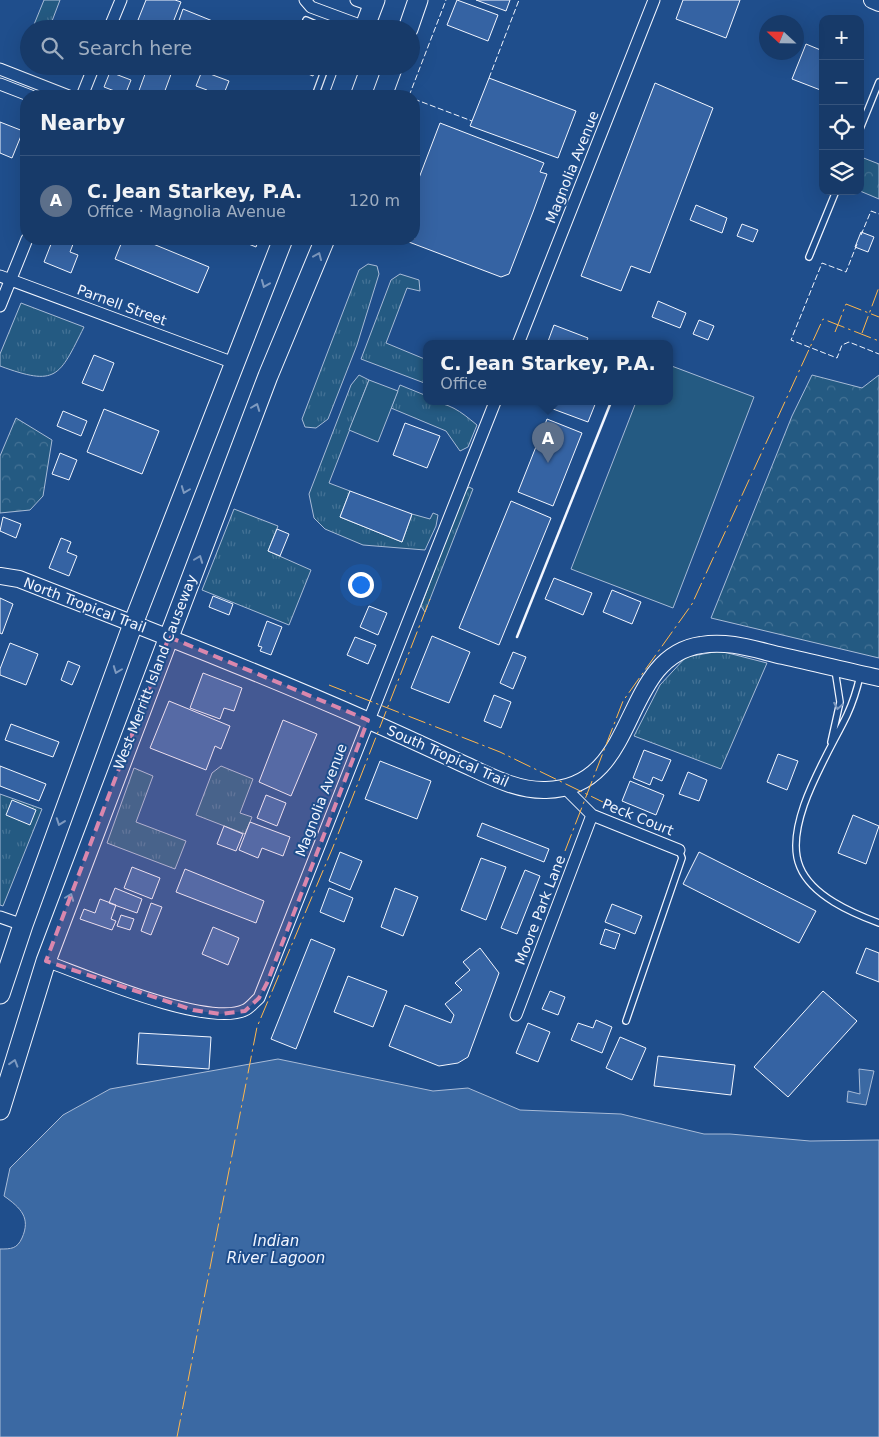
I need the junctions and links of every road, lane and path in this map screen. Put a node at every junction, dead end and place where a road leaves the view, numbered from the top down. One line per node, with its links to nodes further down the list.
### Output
1 (121, 0): 8 (street)
2 (305, 0): 9 (street)
3 (418, 0): 11 (main road)
4 (654, 0): 33 (street, Magnolia Avenue)
5 (872, 0): 7 (street)
6 (368, 2): 10 (main road)
7 (879, 3)
8 (113, 20)
9 (344, 20)
10 (365, 20)
11 (411, 20)
12 (0, 69): 19 (street)
13 (90, 75): 20 (street)
14 (323, 75): 21 (lane)
15 (347, 75): 22 (main road)
16 (390, 75): 23 (main road)
17 (879, 82): 25 (lane)
18 (0, 84): 24 (street)
19 (54, 90)
20 (84, 90)
21 (317, 90)
22 (341, 90)
23 (384, 90)
24 (20, 92)
25 (864, 119)
26 (834, 195): 30 (lane)
27 (24, 245): 31 (street)
28 (282, 245): 34 (main road, one-way to 34)
29 (323, 245): 38 (main road, West Merritt Island Causeway, one-way to 29)
30 (809, 257)
31 (5, 278): 32 (street); 34 (street, Parnell Street)
32 (0, 306)
33 (520, 340)
34 (234, 363): 37 (main road, one-way to 37)
35 (494, 405): 42 (street, Magnolia Avenue)
36 (0, 576): 37 (street, North Tropical Trail)
37 (133, 624): 38 (street, North Tropical Trail); 49 (main road, one-way to 49)
38 (169, 637): 42 (street, South Tropical Trail); 50 (main road, West Merritt Island Causeway, one-way to 38)
39 (834, 668): 40 (street, South Tropical Trail); 43 (lane, one-way to 43); 44 (street, South Tropical Trail)
40 (861, 674): 41 (street, South Tropical Trail); 43 (lane)
41 (879, 678)
42 (368, 720): 44 (street, South Tropical Trail); 50 (street, Magnolia Avenue)
43 (831, 744): 48 (lane)
44 (565, 788): 45 (street, Peck Court)
45 (592, 815): 46 (street, Peck Court); 52 (street, Moore Park Lane)
46 (679, 850): 53 (lane)
47 (0, 917): 49 (street)
48 (879, 923)
49 (23, 925): 51 (main road)
50 (46, 961): 54 (main road, West Merritt Island Causeway, one-way to 50)
51 (0, 994)
52 (516, 1015)
53 (626, 1022)
54 (0, 1110)

